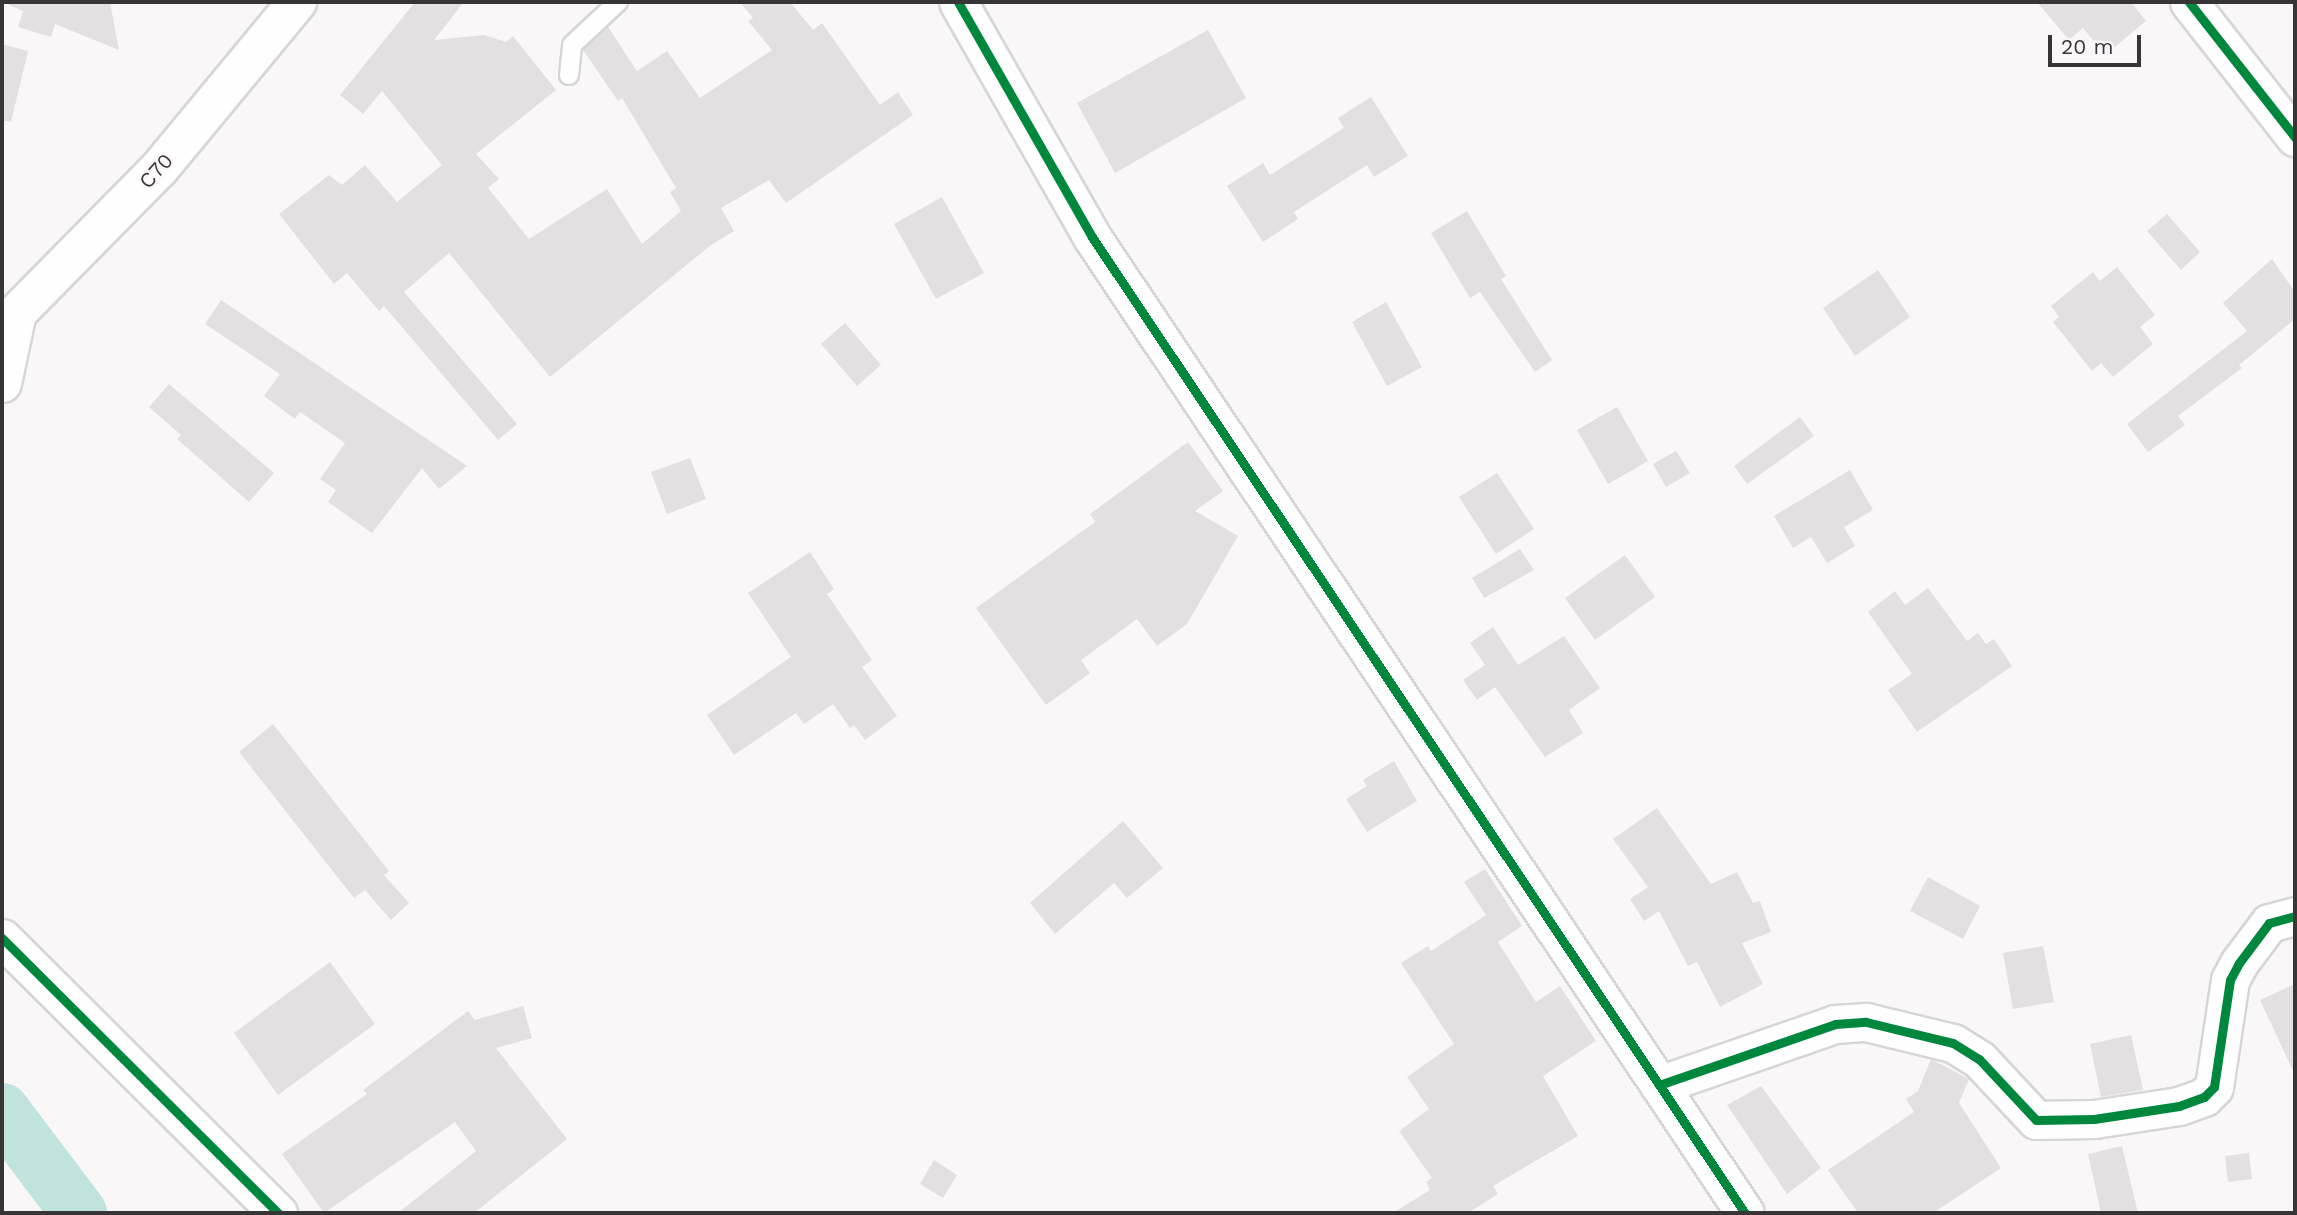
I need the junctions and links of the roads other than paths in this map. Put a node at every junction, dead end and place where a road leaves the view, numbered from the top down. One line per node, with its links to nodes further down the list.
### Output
1 (297, 2): 7 (highway, C70)
2 (618, 2): 5 (lane)
3 (958, 2): 11 (street)
4 (2189, 2): 6 (street)
5 (569, 75)
6 (2295, 137)
7 (9, 323): 8 (street)
8 (2, 383)
9 (2295, 916): 11 (street)
10 (2, 938): 12 (street)
11 (1659, 1085): 13 (street)
12 (278, 1213)
13 (1745, 1213)

